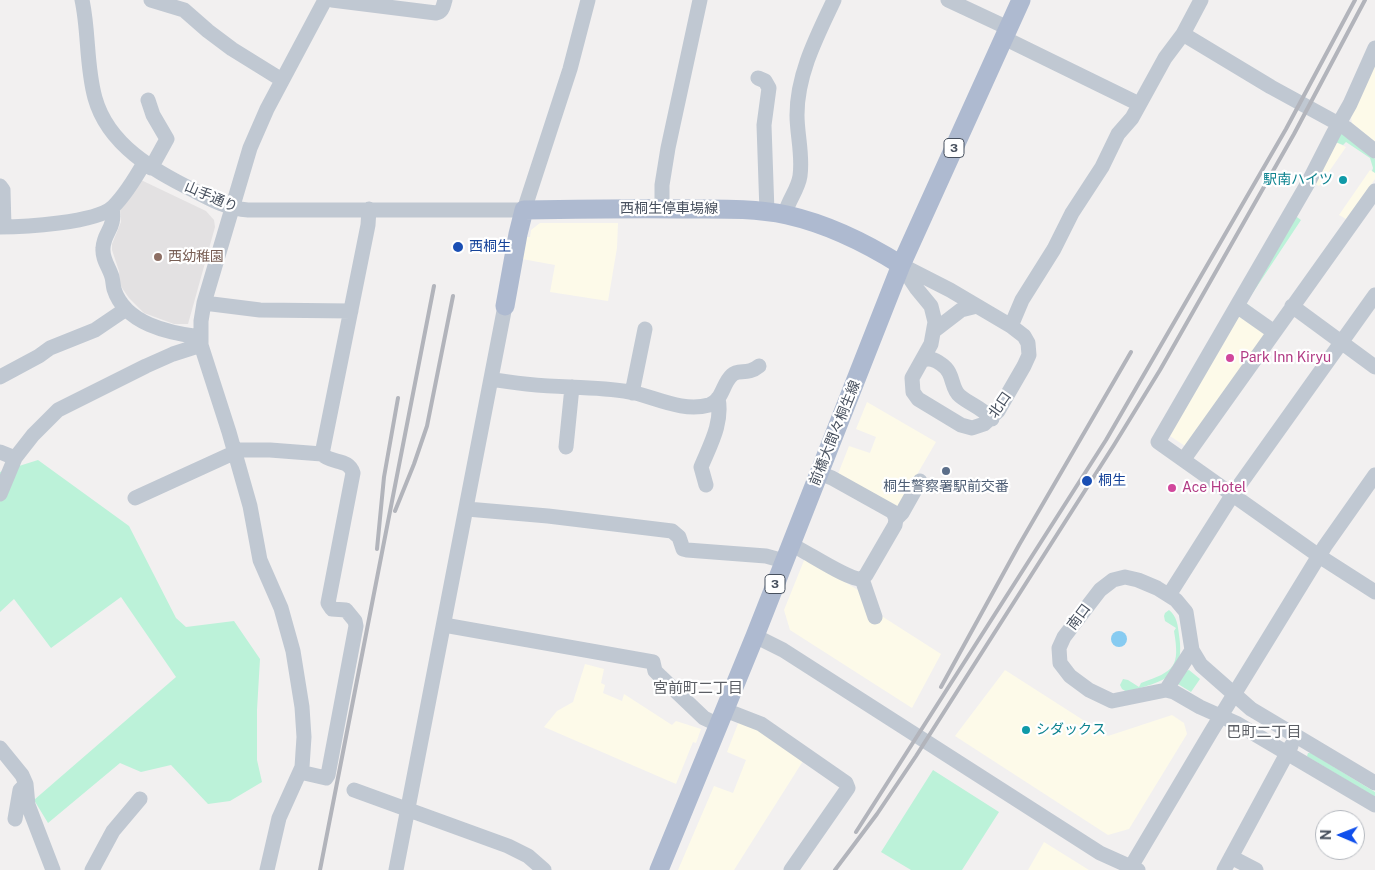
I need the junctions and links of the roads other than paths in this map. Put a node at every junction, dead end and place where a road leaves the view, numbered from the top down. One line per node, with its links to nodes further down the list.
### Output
1 (151, 0): 16 (street)
2 (325, 0): 16 (street)
3 (332, 0): 4 (street)
4 (445, 0)
5 (588, 0): 28 (street)
6 (700, 0): 27 (street)
7 (834, 0): 29 (street)
8 (948, 0): 12 (street)
9 (1021, 0): 12 (main road, 前橋大間々桐生線 / 3)
10 (1201, 0): 13 (street)
11 (86, 1): 21 (street, 山手通り)
12 (1006, 33): 18 (street); 31 (main road, 前橋大間々桐生線 / 3)
13 (1183, 34): 18 (street); 19 (street)
14 (1375, 48): 19 (street)
15 (758, 78): 29 (street)
16 (282, 80): 25 (street)
17 (148, 100): 21 (street)
18 (1140, 104): 40 (street)
19 (1338, 124): 20 (street); 36 (street)
20 (1375, 151)
21 (148, 165): 24 (street); 25 (street, 山手通り)
22 (0, 186): 30 (street)
23 (1375, 191): 37 (street)
24 (112, 208): 30 (street); 38 (street)
25 (232, 208): 26 (street, 山手通り); 33 (street)
26 (369, 209): 28 (street, 山手通り); 39 (street)
27 (662, 209): 28 (main road, 西桐生停車場線); 29 (main road, 西桐生停車場線)
28 (524, 210): 34 (main road)
29 (776, 213): 31 (main road, 西桐生停車場線)
30 (1, 227)
31 (901, 265): 35 (street, 北口 / 北口); 42 (street); 61 (main road, 前橋大間々桐生線 / 3)
32 (1375, 295): 45 (street)
33 (204, 303): 39 (street); 44 (street)
34 (505, 306): 50 (street)
35 (977, 306): 40 (street, 北口 / 北口); 42 (street)
36 (1236, 306): 43 (street); 60 (street)
37 (1292, 306): 43 (street); 45 (street)
38 (126, 309): 44 (street); 49 (street)
39 (351, 311): 58 (street)
40 (1010, 326): 54 (street, 北口 / 北口)
41 (645, 329): 52 (street)
42 (935, 330): 46 (street, 北口 / 北口)
43 (1274, 332): 60 (street)
44 (201, 341): 57 (street); 59 (street)
45 (1341, 342): 48 (street); 66 (street)
46 (922, 360): 54 (street); 54 (street, 北口 / 北口)
47 (759, 366): 53 (street)
48 (1375, 367)
49 (0, 377)
50 (491, 379): 51 (street); 68 (street)
51 (572, 387): 52 (street); 55 (street)
52 (632, 393): 53 (street)
53 (718, 398): 64 (street)
54 (992, 419)
55 (566, 447)
56 (0, 452): 59 (street)
57 (234, 452): 58 (street); 67 (street); 86 (street)
58 (322, 454): 86 (street)
59 (15, 458): 65 (street)
60 (1184, 459): 66 (street)
61 (819, 473): 69 (street); 70 (main road, 前橋大間々桐生線 / 3)
62 (1375, 475): 71 (street)
63 (920, 481): 69 (street)
64 (706, 485)
65 (0, 494)
66 (1232, 494): 71 (street); 74 (street)
67 (135, 498)
68 (467, 509): 70 (street); 76 (street)
69 (896, 519): 72 (street)
70 (787, 553): 72 (street); 77 (main road, 前橋大間々桐生線 / 3)
71 (1319, 556): 73 (street); 80 (street)
72 (862, 579): 75 (street)
73 (1375, 592)
74 (1169, 595): 78 (street, 南口 / 南口); 79 (street, 南口 / 南口)
75 (875, 616)
76 (444, 625): 82 (street); 92 (street)
77 (755, 636): 82 (main road, 前橋大間々桐生線 / 3); 95 (street)
78 (1192, 650): 79 (street); 80 (street, 南口 / 南口)
79 (1166, 690): 81 (street)
80 (1234, 694): 81 (street); 83 (street, 南口)
81 (1221, 716): 85 (street); 95 (street)
82 (722, 718): 101 (main road, 前橋大間々桐生線 / 3); 102 (street)
83 (1296, 736): 85 (street); 87 (street, 南口)
84 (0, 748): 88 (street)
85 (1287, 753): 91 (street); 94 (street)
86 (300, 772): 98 (street)
87 (1375, 783)
88 (26, 784): 93 (street); 96 (street)
89 (354, 790): 92 (street)
90 (140, 799): 97 (street)
91 (1375, 805)
92 (408, 809): 99 (street); 100 (street)
93 (15, 819)
94 (1227, 864): 103 (street)
95 (1133, 869)
96 (53, 870)
97 (92, 870)
98 (267, 870)
99 (396, 870)
100 (544, 870)
101 (658, 870)
102 (792, 870)
103 (1256, 870)

